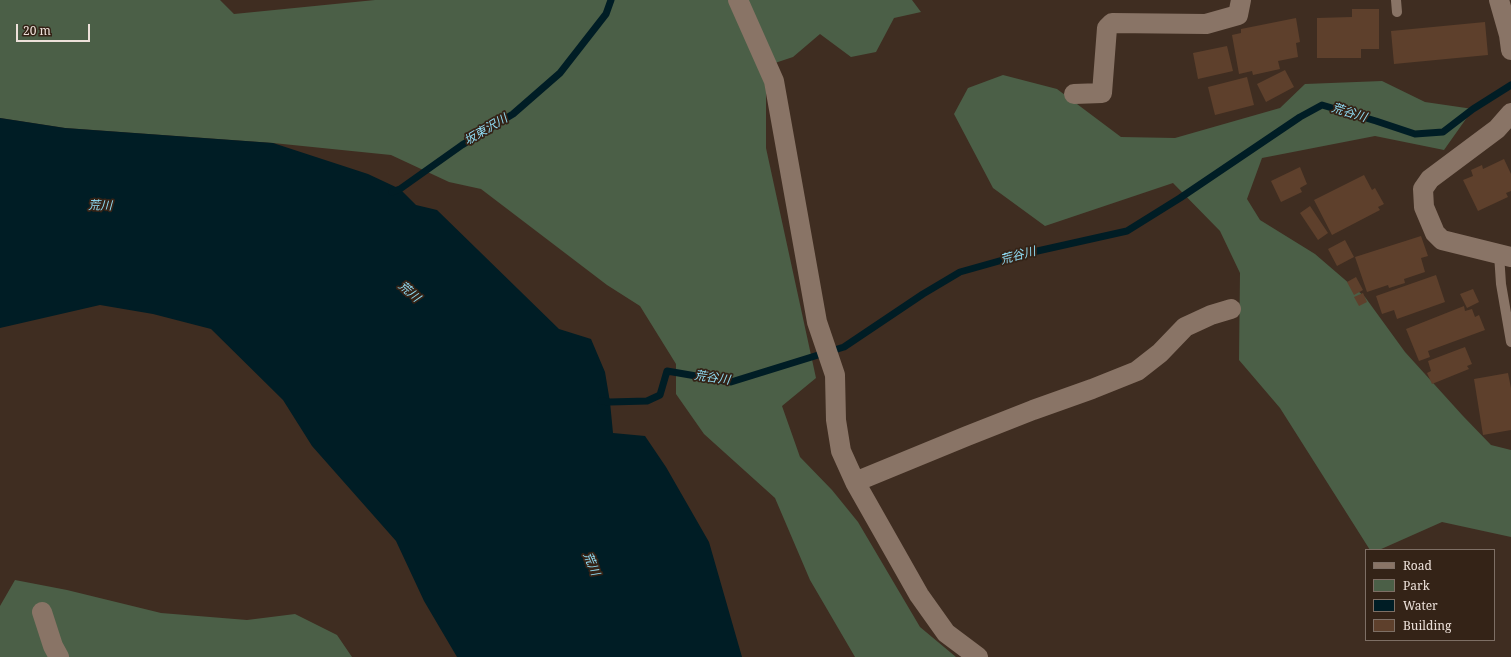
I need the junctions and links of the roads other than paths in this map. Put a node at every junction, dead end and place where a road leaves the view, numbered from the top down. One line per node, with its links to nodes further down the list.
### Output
1 (738, 0): 12 (street)
2 (1241, 0): 7 (street)
3 (1396, 0): 5 (lane)
4 (1499, 0): 6 (street)
5 (1397, 12)
6 (1511, 50)
7 (1074, 94)
8 (1511, 113): 9 (street)
9 (1505, 256): 11 (lane)
10 (1231, 310): 12 (street)
11 (1511, 342)
12 (856, 482): 15 (street)
13 (42, 612): 14 (street)
14 (59, 657)
15 (978, 657)

